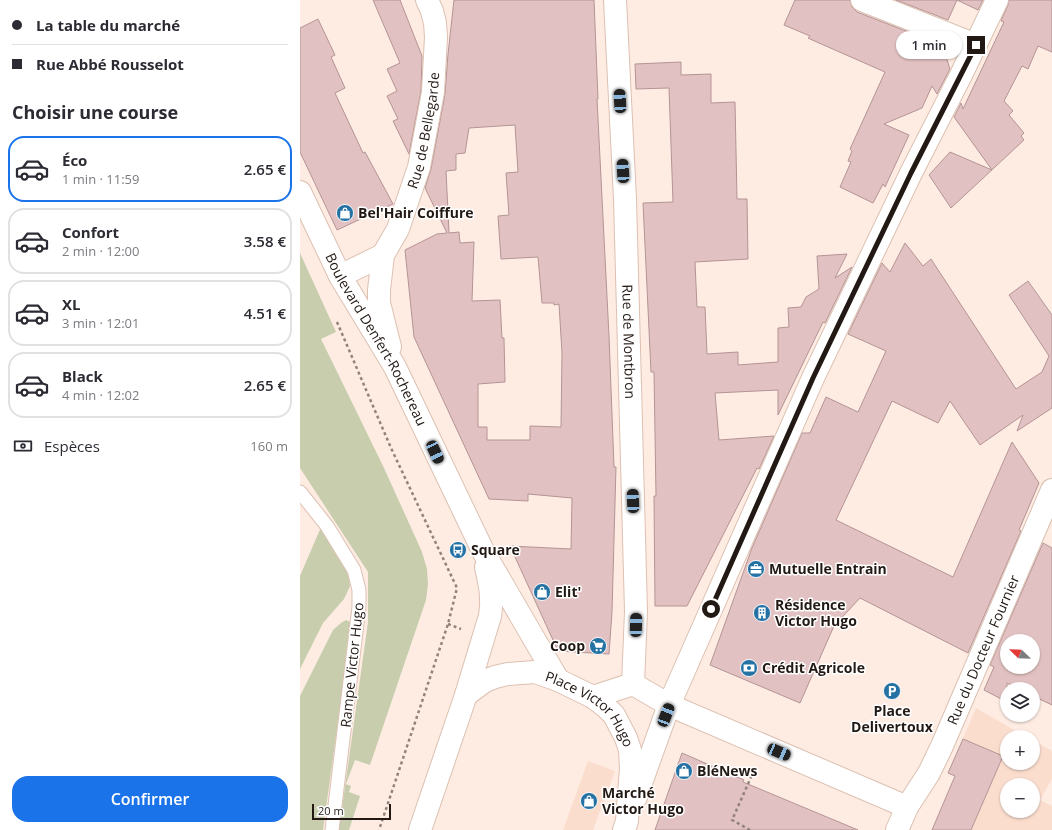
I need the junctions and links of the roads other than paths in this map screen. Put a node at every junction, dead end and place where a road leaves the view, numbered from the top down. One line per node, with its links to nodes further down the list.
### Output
1 (615, 0): 14 (street, Rue de Montbron)
2 (862, 0): 5 (street)
3 (997, 0): 5 (street)
4 (432, 4): 7 (street, Rue de Bellegarde)
5 (976, 45): 17 (street)
6 (300, 192): 8 (street, Boulevard Denfert-Rochereau)
7 (383, 255): 8 (street); 9 (street, Rue de Bellegarde)
8 (340, 276): 9 (street, Boulevard Denfert-Rochereau)
9 (395, 367): 12 (street, Boulevard Denfert-Rochereau)
10 (1052, 490): 18 (street, Rue du Docteur Fournier)
11 (300, 492): 20 (lane, Rampe Victor Hugo)
12 (483, 551): 13 (street, Boulevard Denfert-Rochereau); 15 (street, Boulevard Denfert-Rochereau)
13 (558, 680): 15 (street, Place Victor Hugo); 16 (street, Place Victor Hugo)
14 (633, 684): 16 (street); 17 (street)
15 (466, 696): 21 (street)
16 (593, 697): 19 (street, Place Victor Hugo)
17 (669, 705): 18 (street); 19 (street)
18 (907, 807): 22 (street, Rue du Docteur Fournier)
19 (626, 825)
20 (332, 830)
21 (420, 830)
22 (897, 830)

